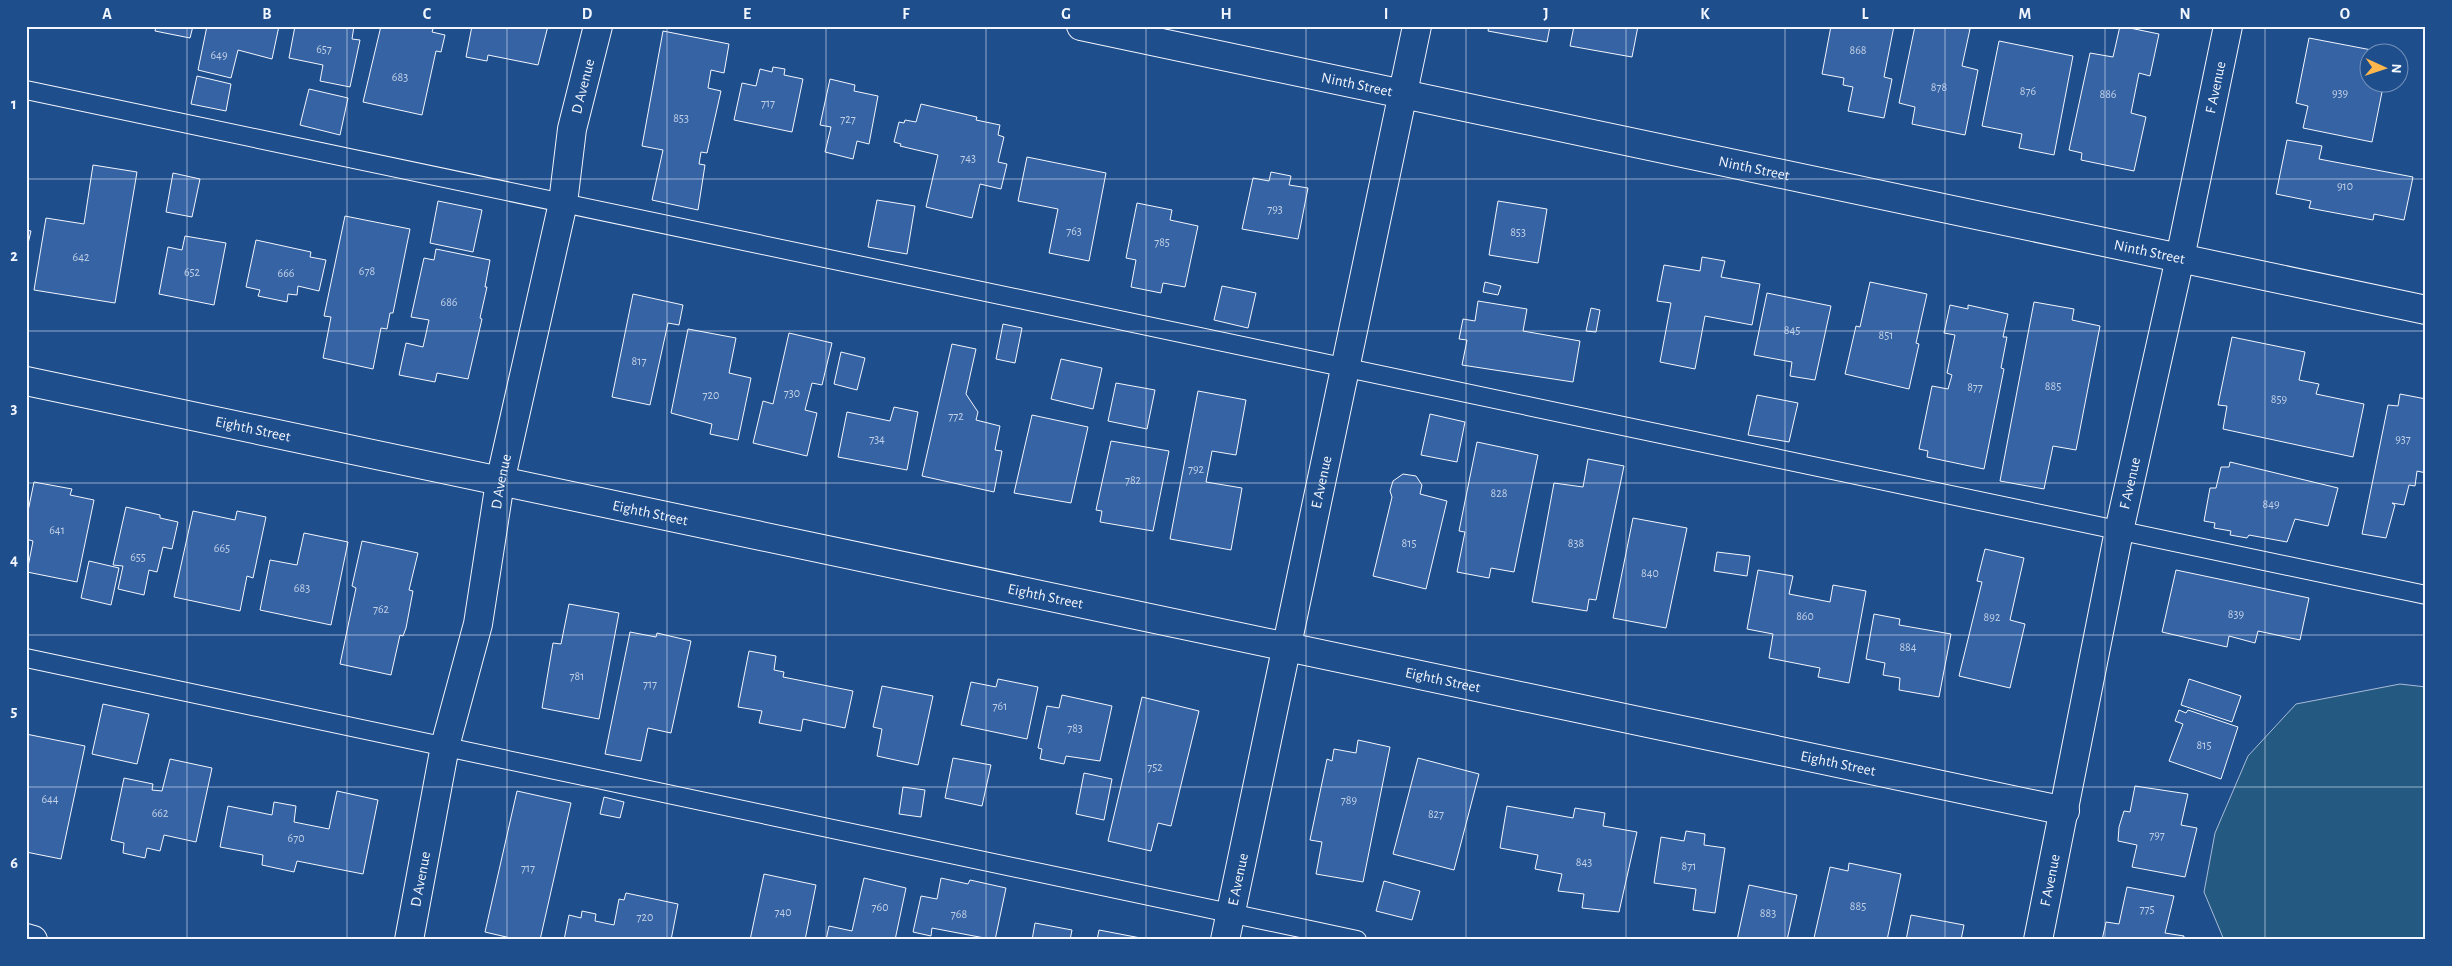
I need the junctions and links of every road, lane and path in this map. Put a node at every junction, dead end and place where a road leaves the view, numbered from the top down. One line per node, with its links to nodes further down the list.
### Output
1 (598, 26): 7 (street, D Avenue)
2 (1081, 26): 6 (street, Ninth Street)
3 (1417, 26): 6 (street, E Avenue)
4 (2228, 26): 8 (street, F Avenue)
5 (26, 90): 7 (lane)
6 (1402, 94): 8 (street, Ninth Street); 10 (street, E Avenue)
7 (563, 204): 10 (lane); 12 (street, D Avenue)
8 (2180, 258): 9 (street, Ninth Street); 13 (street, F Avenue)
9 (2426, 310)
10 (1345, 368): 13 (lane); 15 (street, E Avenue)
11 (26, 381): 12 (street, Eighth Street)
12 (500, 482): 15 (street, Eighth Street); 17 (street, D Avenue)
13 (2119, 531): 14 (lane); 18 (street, F Avenue)
14 (2426, 595)
15 (1286, 647): 18 (street, Eighth Street); 19 (street, E Avenue)
16 (26, 658): 17 (lane)
17 (445, 746): 19 (lane); 22 (street, D Avenue)
18 (2065, 811): 25 (street, F Avenue)
19 (1230, 913): 23 (street, E Avenue); 24 (lane)
20 (26, 938): 21 (street)
21 (33, 940)
22 (409, 940)
23 (1225, 940)
24 (1357, 940)
25 (2038, 940)

